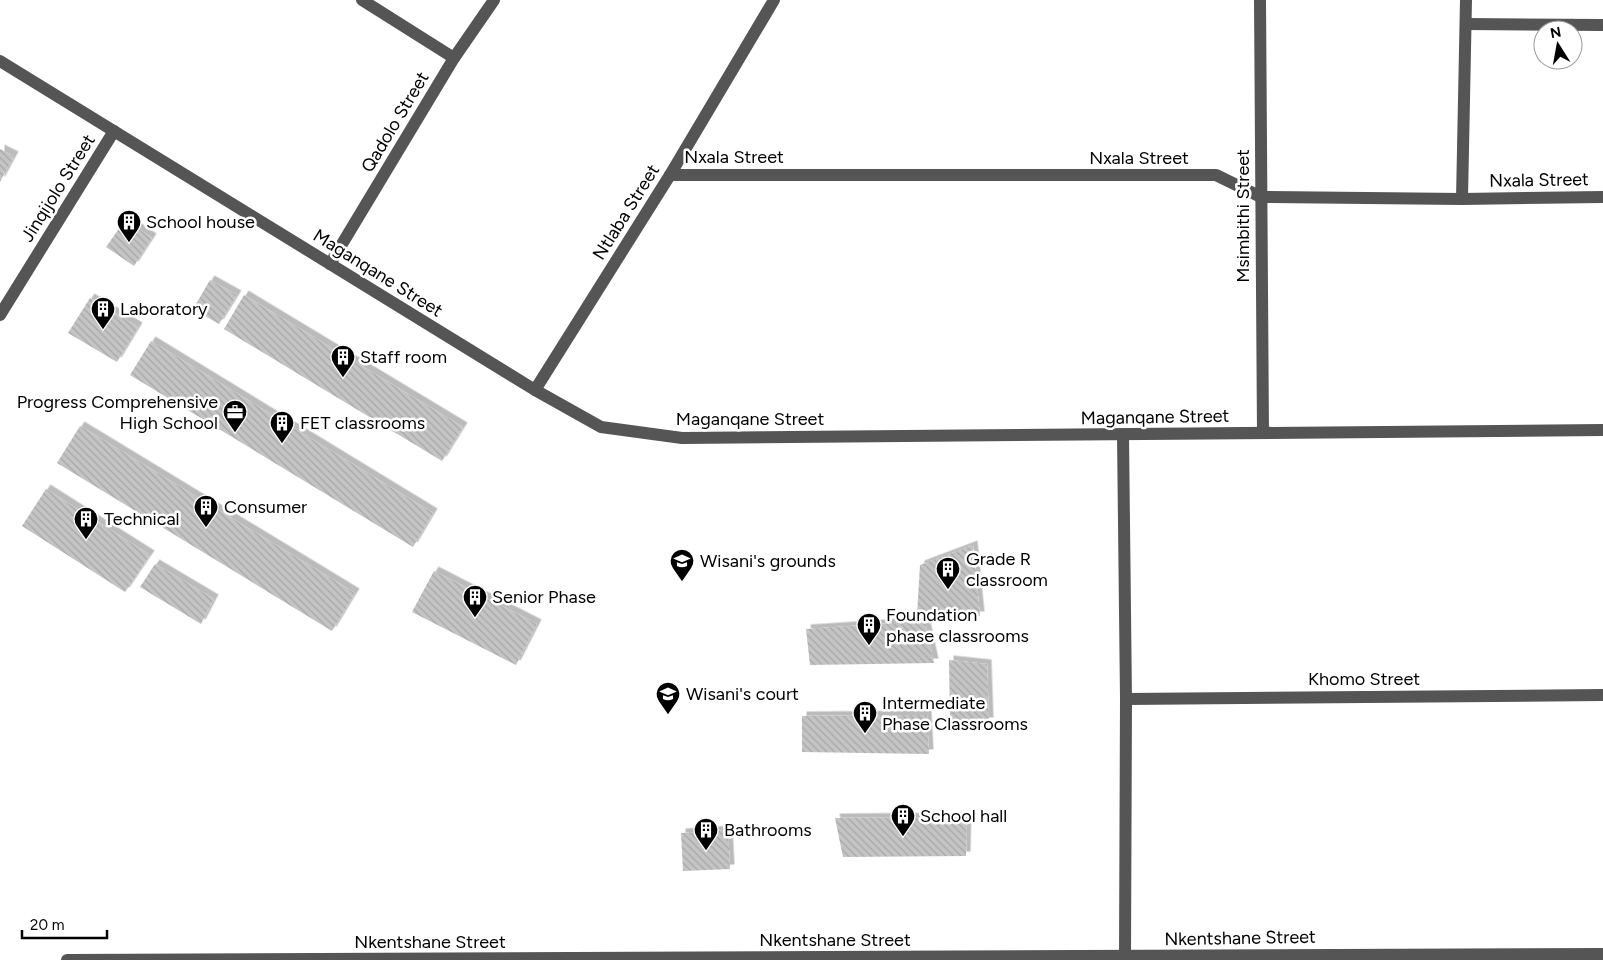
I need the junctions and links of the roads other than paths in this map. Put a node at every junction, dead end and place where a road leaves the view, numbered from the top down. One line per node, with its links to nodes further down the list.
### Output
1 (362, 0): 8 (street)
2 (494, 0): 8 (street, Qadolo Street)
3 (774, 0): 11 (street, Ntlaba Street)
4 (1260, 0): 12 (street, Msimbithi Street)
5 (1466, 0): 6 (street)
6 (1466, 24): 7 (street); 14 (street)
7 (1603, 25)
8 (454, 58): 15 (street, Qadolo Street)
9 (0, 61): 10 (street, Maganqane Street)
10 (114, 131): 15 (street, Maganqane Street); 16 (street, Jinqijolo Street)
11 (670, 175): 12 (street, Nxala Street); 17 (street, Ntlaba Street)
12 (1260, 196): 14 (street, Nxala Street); 19 (street, Msimbithi Street)
13 (1603, 197): 14 (street, Nxala Street)
14 (1462, 199)
15 (330, 264): 17 (street, Maganqane Street)
16 (0, 315)
17 (535, 390): 20 (street, Maganqane Street)
18 (1603, 430): 19 (street, Maganqane Street)
19 (1263, 433): 20 (street, Maganqane Street)
20 (1123, 435): 22 (street)
21 (1603, 695): 22 (street, Khomo Street)
22 (1126, 699): 24 (street)
23 (1603, 954): 24 (street, Nkentshane Street)
24 (1125, 957): 25 (street, Nkentshane Street)
25 (67, 960)

